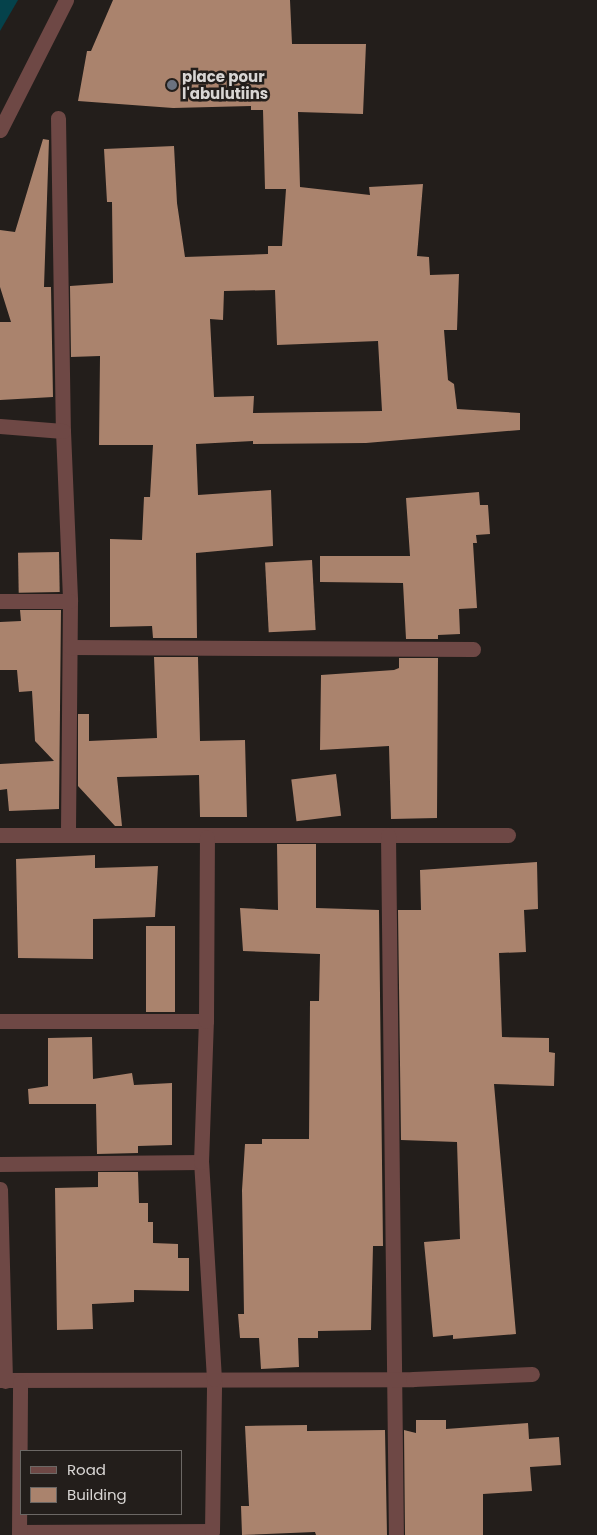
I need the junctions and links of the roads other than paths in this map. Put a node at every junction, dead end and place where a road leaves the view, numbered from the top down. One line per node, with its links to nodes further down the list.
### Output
1 (66, 0): 3 (street)
2 (58, 118): 5 (street)
3 (0, 130)
4 (0, 426): 5 (street)
5 (63, 431): 7 (street)
6 (0, 601): 7 (street)
7 (70, 601): 8 (street)
8 (70, 647): 9 (street); 11 (street)
9 (473, 649)
10 (0, 835): 11 (street)
11 (68, 835): 14 (street)
12 (388, 835): 13 (street); 14 (street); 22 (street)
13 (508, 835)
14 (207, 837): 16 (street)
15 (0, 1021): 16 (street)
16 (206, 1021): 17 (street)
17 (201, 1162): 18 (street); 21 (street)
18 (0, 1164)
19 (0, 1189): 23 (street)
20 (532, 1374): 22 (street)
21 (214, 1379): 22 (street); 24 (street); 25 (street)
22 (396, 1379): 27 (street)
23 (2, 1380): 24 (street)
24 (20, 1382): 26 (street)
25 (212, 1533): 26 (street)
26 (19, 1534)
27 (396, 1535)

